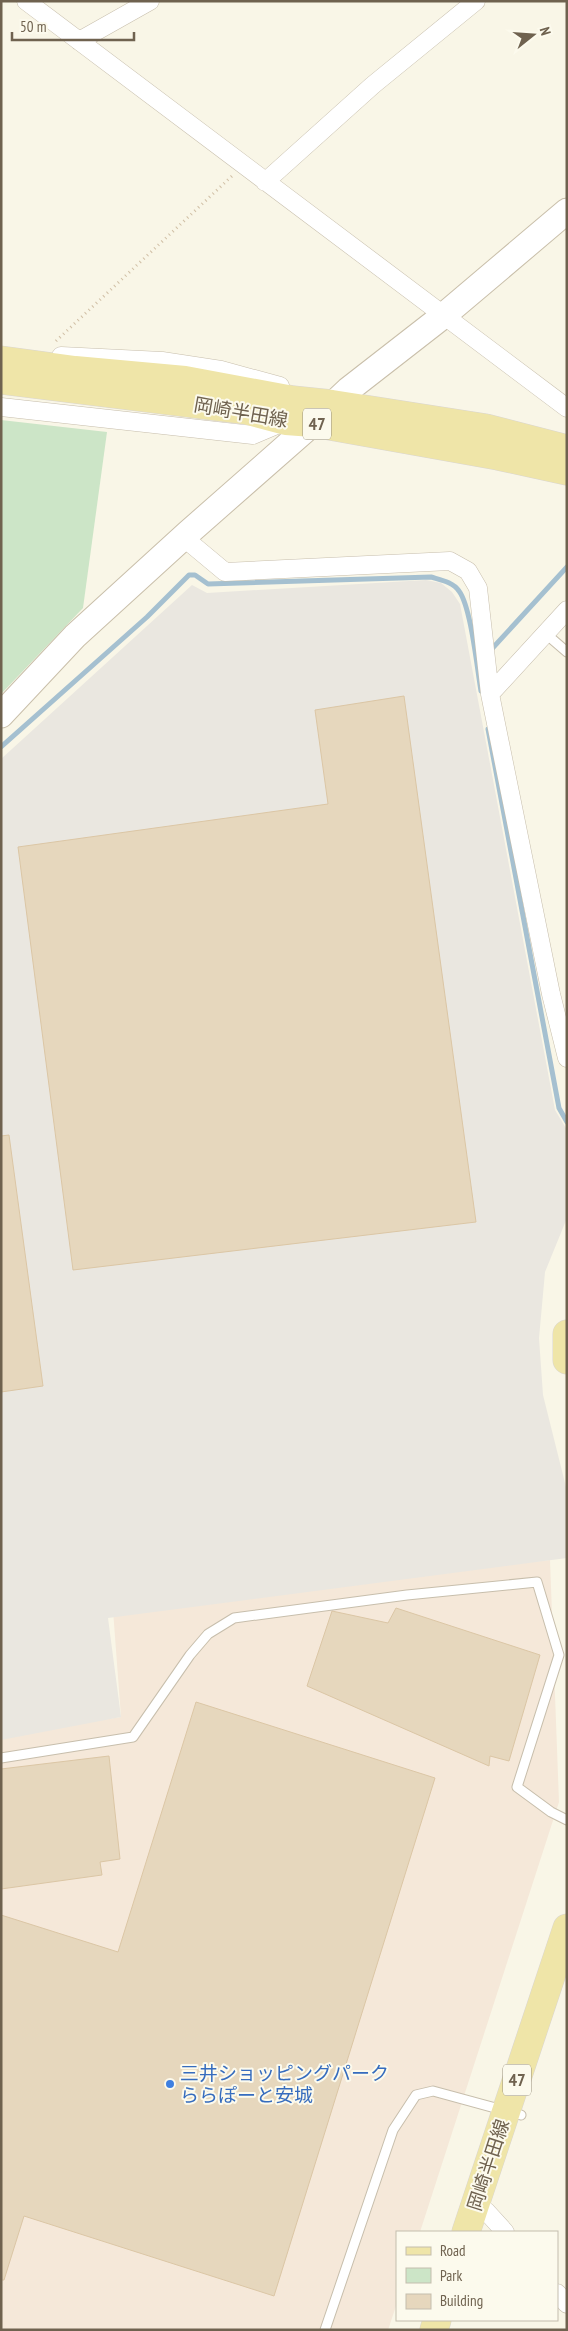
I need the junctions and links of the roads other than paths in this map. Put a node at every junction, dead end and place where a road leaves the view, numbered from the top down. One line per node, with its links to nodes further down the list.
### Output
1 (26, 1): 4 (street)
2 (150, 1): 4 (street)
3 (476, 1): 5 (street)
4 (79, 41): 5 (street)
5 (265, 182): 7 (street)
6 (567, 211): 7 (street)
7 (443, 316): 12 (street); 14 (street)
8 (1, 351): 15 (street)
9 (1, 360): 10 (main road, 岡崎半田線 / 47)
10 (70, 378): 11 (main road, 岡崎半田線 / 47); 15 (main road, 岡崎半田線 / 47)
11 (1, 380)
12 (332, 404): 15 (main road, 岡崎半田線 / 47); 16 (street); 17 (main road, 岡崎半田線 / 47)
13 (1, 407): 15 (street)
14 (567, 408)
15 (289, 410): 16 (main road, 岡崎半田線 / 47)
16 (313, 424): 18 (main road, 岡崎半田線 / 47); 19 (street)
17 (567, 449)
18 (567, 471)
19 (183, 538): 23 (street); 24 (street)
20 (567, 610): 21 (street)
21 (545, 634): 22 (lane); 23 (street)
22 (567, 652)
23 (490, 694): 25 (street)
24 (1, 716)
25 (567, 1058)
26 (567, 1334): 27 (main road)
27 (567, 1360)
28 (1, 1758): 29 (lane)
29 (567, 1820)
30 (567, 1928): 32 (main road, 岡崎半田線 / 47)
31 (567, 1975): 32 (main road, 岡崎半田線 / 47)
32 (514, 2113): 33 (main road, 岡崎半田線 / 47); 34 (main road, 岡崎半田線 / 47); 38 (lane)
33 (483, 2222): 35 (street)
34 (466, 2231)
35 (503, 2231)
36 (558, 2293): 37 (street)
37 (567, 2304)
38 (325, 2330)

